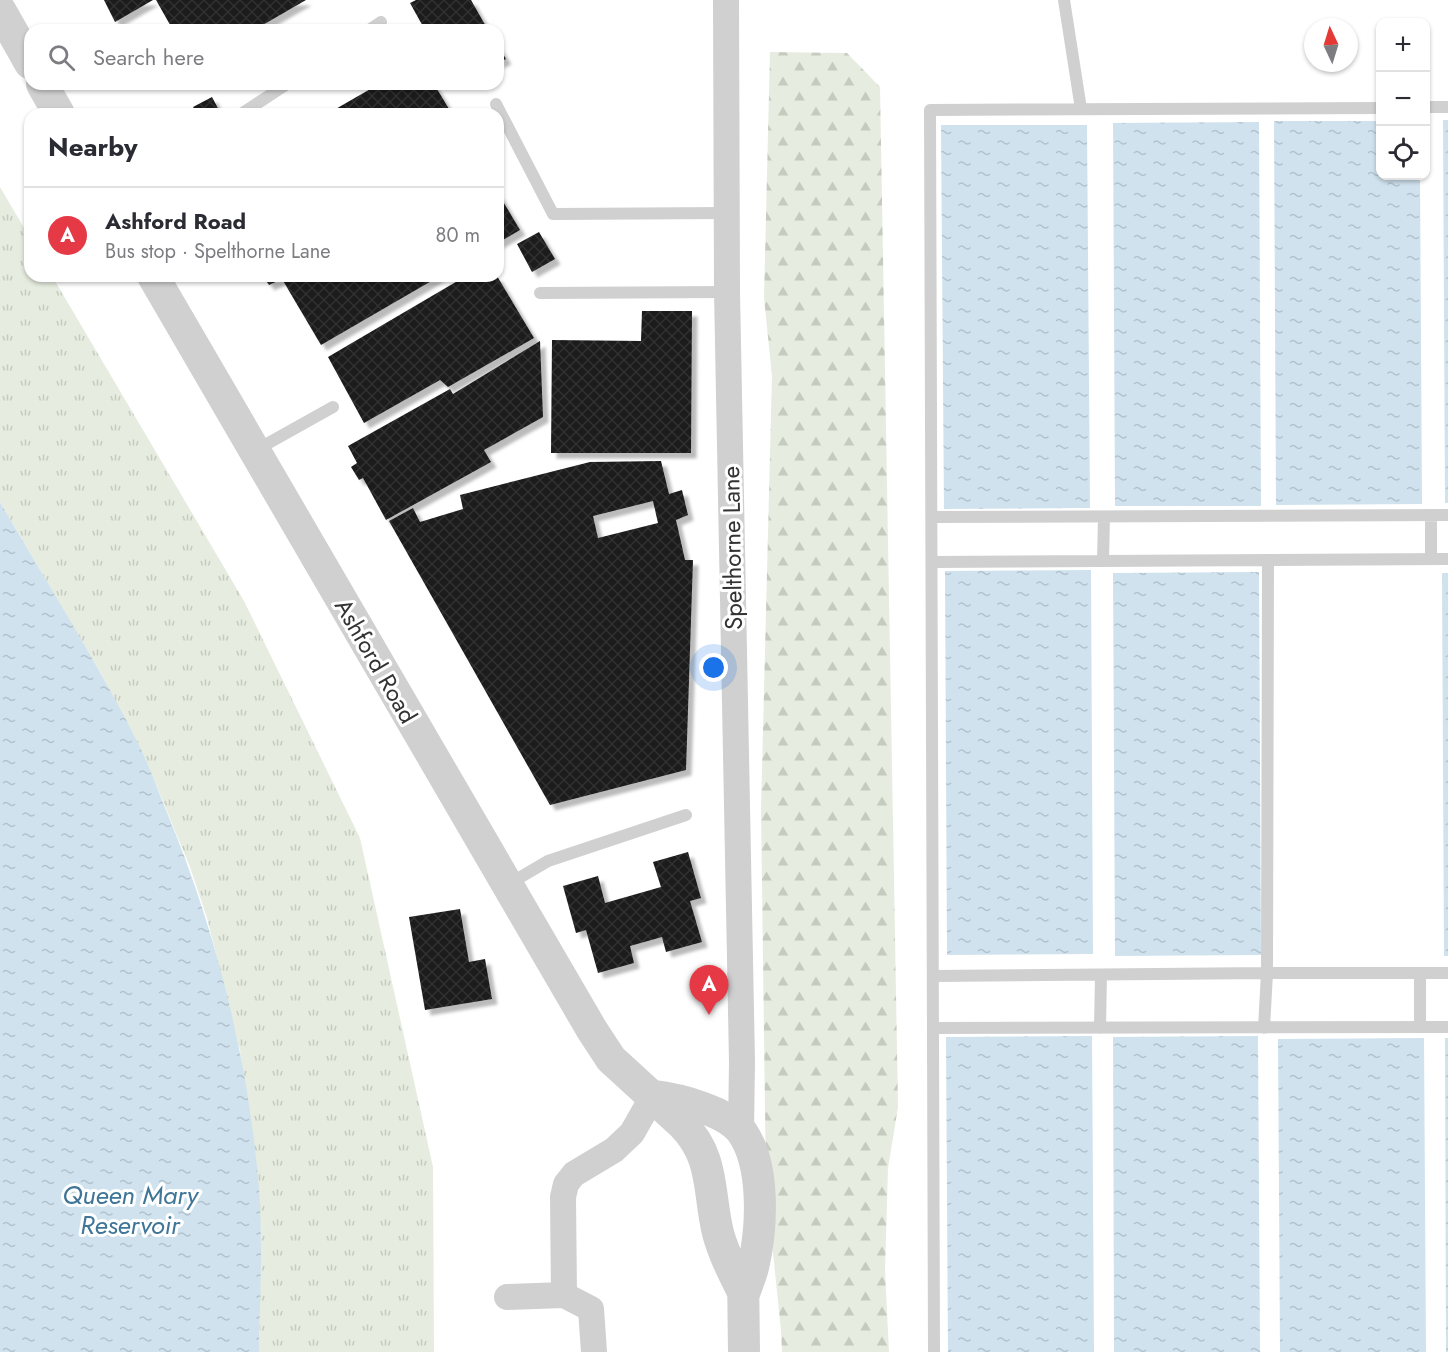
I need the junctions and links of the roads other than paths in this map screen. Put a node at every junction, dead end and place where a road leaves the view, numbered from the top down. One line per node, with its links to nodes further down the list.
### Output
1 (726, 0): 18 (street, Spelthorne Lane)
2 (1064, 0): 16 (lane)
3 (0, 10): 6 (street)
4 (381, 22): 5 (lane)
5 (378, 24)
6 (24, 52)
7 (45, 90): 12 (street)
8 (278, 90): 13 (lane)
9 (496, 104): 14 (lane)
10 (1430, 107): 11 (lane)
11 (1448, 107)
12 (56, 108)
13 (250, 108)
14 (498, 108)
15 (1376, 108): 16 (lane)
16 (1081, 109): 27 (lane)
17 (504, 119): 18 (lane)
18 (726, 213): 20 (street, Spelthorne Lane)
19 (156, 282): 23 (street, Ashford Road)
20 (727, 292): 21 (lane); 46 (street, Spelthorne Lane)
21 (540, 293)
22 (333, 408): 23 (lane)
23 (255, 451): 34 (street, Ashford Road)
24 (1431, 515): 25 (lane); 26 (lane); 28 (lane)
25 (1448, 515)
26 (1104, 517): 27 (lane); 31 (lane)
27 (932, 518): 32 (lane)
28 (1431, 559): 29 (lane); 30 (lane)
29 (1448, 559)
30 (1268, 560): 31 (lane); 35 (lane)
31 (1103, 561): 32 (lane)
32 (932, 562): 39 (lane)
33 (686, 815): 34 (lane)
34 (506, 885): 45 (street, Ashford Road)
35 (1268, 973): 37 (lane); 38 (lane); 44 (lane)
36 (1448, 973): 37 (lane)
37 (1420, 974): 40 (lane)
38 (1101, 975): 39 (lane); 43 (lane)
39 (934, 976): 42 (lane)
40 (1420, 1027): 41 (lane); 44 (lane)
41 (1448, 1027)
42 (934, 1028): 43 (lane); 52 (lane)
43 (1100, 1028): 44 (lane)
44 (1264, 1028)
45 (653, 1096): 46 (street, Ashford Road); 47 (street, Ashford Road); 48 (street)
46 (741, 1131): 47 (street)
47 (744, 1294): 51 (street)
48 (564, 1295): 49 (street); 50 (street)
49 (507, 1297)
50 (594, 1352)
51 (744, 1352)
52 (934, 1352)

